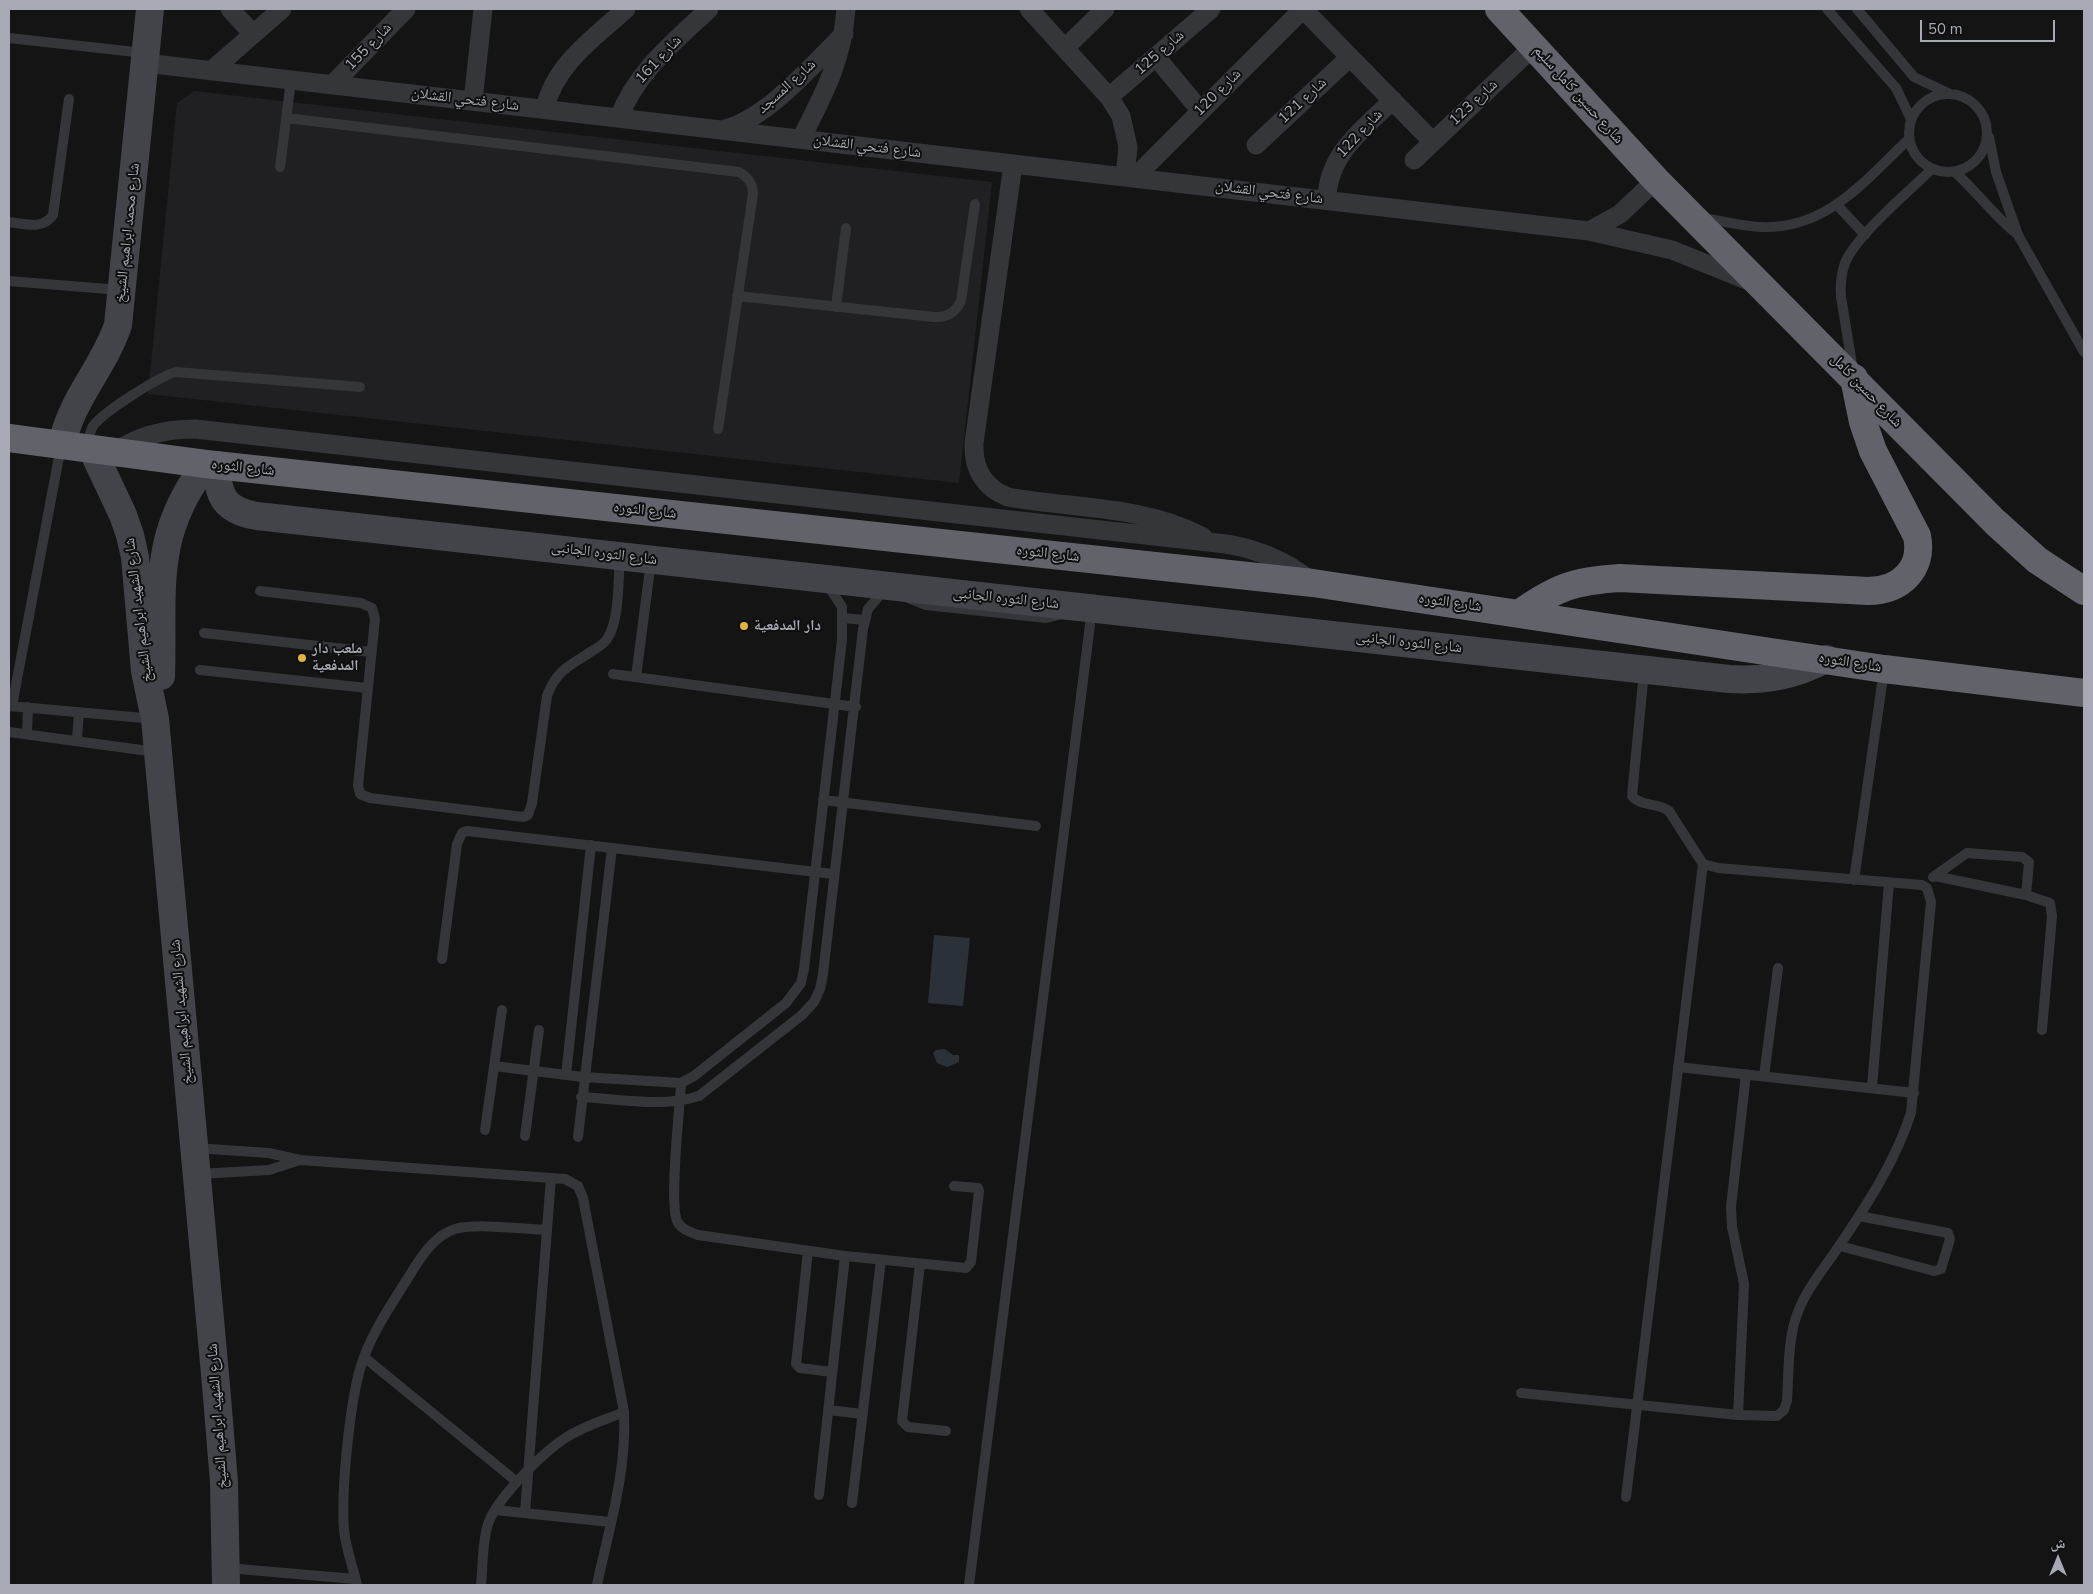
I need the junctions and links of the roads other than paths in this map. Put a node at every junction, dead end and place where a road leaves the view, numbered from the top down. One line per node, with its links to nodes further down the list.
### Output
1 (150, 9): 22 (street, شارع محمد ابراهيم الشيخ)
2 (230, 9): 16 (street)
3 (282, 9): 16 (street)
4 (406, 9): 26 (street, شارع 155)
5 (483, 9): 31 (street)
6 (626, 9): 32 (street)
7 (709, 9): 35 (street, شارع 161)
8 (846, 9): 17 (street, شارع المسجد)
9 (1029, 9): 20 (street)
10 (1105, 9): 20 (street)
11 (1211, 9): 23 (street, شارع 125)
12 (1303, 9): 21 (street); 33 (street, شارع 120)
13 (1500, 9): 19 (highway, شارع حسين كامل سليم)
14 (1827, 9): 36 (lane)
15 (1857, 9): 27 (lane)
16 (253, 34): 24 (street)
17 (844, 34): 37 (street, شارع المسجد); 39 (street, شارع المسجد)
18 (9, 38): 22 (lane)
19 (1534, 46): 41 (street, شارع 123); 49 (highway, شارع حسين كامل سليم)
20 (1065, 48): 28 (street)
21 (1350, 57): 30 (street); 42 (street, شارع 121)
22 (145, 58): 24 (street, شارع فتحي القشلان); 61 (street, شارع محمد ابراهيم الشيخ)
23 (1156, 58): 28 (street, شارع 125); 33 (street)
24 (211, 71): 25 (street, شارع فتحي القشلان)
25 (291, 80): 26 (street, شارع فتحي القشلان); 34 (lane)
26 (332, 85): 31 (street, شارع فتحي القشلان)
27 (1951, 94): 36 (lane); 38 (lane)
28 (1109, 97): 48 (street)
29 (69, 99): 54 (lane)
30 (1393, 100): 41 (street); 50 (street, شارع 122)
31 (472, 101): 32 (street, شارع فتحي القشلان)
32 (545, 110): 35 (street, شارع فتحي القشلان)
33 (1200, 110): 48 (street, شارع 120)
34 (286, 118): 45 (lane); 62 (lane)
35 (619, 118): 37 (street, شارع فتحي القشلان)
36 (1911, 119): 40 (lane)
37 (723, 130): 39 (street, شارع فتحي القشلان)
38 (1987, 131): 47 (lane); 58 (lane)
39 (801, 139): 44 (street, شارع فتحي القشلان)
40 (1909, 139): 46 (lane); 52 (lane)
41 (1433, 142): 43 (street, شارع 123)
42 (1256, 145)
43 (1414, 160)
44 (1013, 164): 48 (street, شارع فتحي القشلان); 72 (street)
45 (280, 167)
46 (1932, 169): 47 (lane); 57 (lane)
47 (1955, 172): 58 (lane)
48 (1129, 177): 50 (street, شارع فتحي القشلان)
49 (1656, 180): 53 (highway, شارع حسين كامل); 56 (street)
50 (1327, 200): 56 (street, شارع فتحي القشلان)
51 (975, 204): 63 (lane)
52 (1838, 206): 53 (lane); 57 (lane)
53 (1692, 216): 60 (highway, شارع حسين كامل)
54 (9, 222)
55 (846, 228): 63 (lane)
56 (1589, 230): 60 (street, شارع فتحي القشلان)
57 (1866, 235): 65 (lane)
58 (2018, 235): 64 (lane)
59 (9, 281): 61 (lane)
60 (1766, 289): 65 (highway, شارع حسين كامل)
61 (123, 290): 69 (street, شارع محمد ابراهيم الشيخ)
62 (738, 296): 63 (lane); 67 (lane)
63 (836, 307)
64 (2084, 352)
65 (1854, 378): 79 (highway, شارع حسين كامل); 81 (highway)
66 (360, 387): 70 (lane)
67 (718, 429)
68 (9, 438): 69 (highway, شارع الثوره)
69 (62, 445): 70 (highway, شارع الثوره); 95 (lane)
70 (103, 450): 71 (highway, شارع الثوره); 72 (street); 99 (street, شارع الشهيد ابراهيم الشيخ)
71 (212, 464): 73 (street, شارع الثوره الجانبى); 76 (highway, شارع الثوره); 99 (street)
72 (1216, 544): 76 (street)
73 (620, 555): 74 (street, شارع الثوره الجانبى); 92 (lane)
74 (651, 560): 75 (street, شارع الثوره الجانبى); 91 (lane)
75 (822, 579): 77 (street, شارع الثوره الجانبى); 82 (lane)
76 (1313, 583): 81 (highway, شارع الثوره)
77 (892, 586): 80 (street, شارع الثوره الجانبى); 83 (lane)
78 (260, 591): 85 (lane)
79 (2084, 591)
80 (1085, 607): 89 (street, شارع الثوره الجانبى); 170 (lane)
81 (1520, 613): 86 (highway, شارع الثوره)
82 (843, 618): 83 (lane); 94 (lane)
83 (865, 620): 97 (lane)
84 (204, 632): 85 (lane)
85 (371, 652): 92 (lane)
86 (1826, 659): 87 (highway, شارع الثوره); 89 (street, شارع الثوره الجانبى)
87 (1884, 669): 93 (highway, شارع الثوره); 113 (lane)
88 (200, 670): 92 (lane)
89 (1644, 670): 109 (lane)
90 (613, 674): 91 (lane)
91 (636, 677): 94 (lane)
92 (367, 688)
93 (2084, 693)
94 (834, 704): 97 (lane); 104 (lane)
95 (10, 706): 96 (lane)
96 (28, 707): 98 (lane); 101 (lane)
97 (856, 707): 105 (lane)
98 (79, 712): 99 (lane); 102 (lane)
99 (154, 719): 103 (street, شارع الشهيد ابراهيم الشيخ)
100 (9, 732): 101 (lane)
101 (27, 734): 102 (lane)
102 (77, 740): 103 (lane)
103 (157, 752): 138 (street, شارع الشهيد ابراهيم الشيخ)
104 (823, 800): 105 (lane); 110 (lane)
105 (842, 804): 106 (lane); 111 (lane)
106 (1036, 826)
107 (591, 845): 108 (lane); 117 (lane); 126 (lane)
108 (612, 848): 110 (lane); 128 (lane)
109 (1703, 864): 113 (lane); 123 (lane)
110 (815, 872): 111 (lane); 129 (lane)
111 (833, 874): 133 (lane)
112 (1935, 876): 115 (lane); 116 (lane); 116 (lane)
113 (1854, 880): 114 (lane)
114 (1889, 883): 115 (lane); 130 (lane)
115 (1922, 885): 131 (lane)
116 (2026, 895): 121 (lane)
117 (442, 958)
118 (1778, 968): 127 (lane)
119 (502, 1010): 122 (lane)
120 (539, 1030): 124 (lane)
121 (2042, 1030)
122 (494, 1066): 124 (lane); 134 (lane)
123 (1678, 1067): 125 (lane); 151 (lane)
124 (533, 1071): 126 (lane); 135 (lane)
125 (1746, 1074): 127 (lane); 155 (lane)
126 (566, 1075): 128 (lane)
127 (1764, 1076): 130 (lane)
128 (583, 1078): 129 (lane); 132 (lane)
129 (681, 1083): 133 (lane)
130 (1872, 1087): 131 (lane)
131 (1914, 1093): 141 (lane)
132 (582, 1097): 133 (lane); 136 (lane)
133 (680, 1102): 144 (lane)
134 (484, 1130)
135 (525, 1136)
136 (578, 1137)
137 (300, 1160): 138 (lane); 138 (lane); 139 (lane)
138 (196, 1161): 165 (street, شارع الشهيد ابراهيم الشيخ)
139 (551, 1178): 142 (lane); 153 (lane)
140 (954, 1186): 147 (lane)
141 (1859, 1216): 143 (lane); 143 (lane)
142 (546, 1230): 148 (lane); 157 (lane)
143 (1840, 1246): 155 (lane)
144 (808, 1251): 145 (lane); 149 (lane)
145 (845, 1256): 146 (lane); 149 (lane)
146 (881, 1260): 147 (lane); 154 (lane)
147 (920, 1264): 156 (lane)
148 (364, 1357): 158 (lane); 167 (lane)
149 (832, 1372): 152 (lane)
150 (1521, 1393): 151 (lane)
151 (1637, 1404): 155 (lane); 160 (lane)
152 (828, 1410): 154 (lane); 159 (lane)
153 (624, 1412): 157 (lane); 164 (lane)
154 (863, 1414): 161 (lane)
155 (1738, 1415)
156 (946, 1431)
157 (527, 1471): 158 (lane); 163 (lane)
158 (518, 1482): 162 (lane)
159 (819, 1495)
160 (1626, 1497)
161 (852, 1503)
162 (495, 1510): 163 (lane); 168 (lane)
163 (524, 1513): 164 (lane)
164 (610, 1522): 169 (lane)
165 (226, 1577): 166 (lane)
166 (311, 1580): 167 (lane)
167 (356, 1582)
168 (481, 1585)
169 (597, 1585)
170 (969, 1585)

